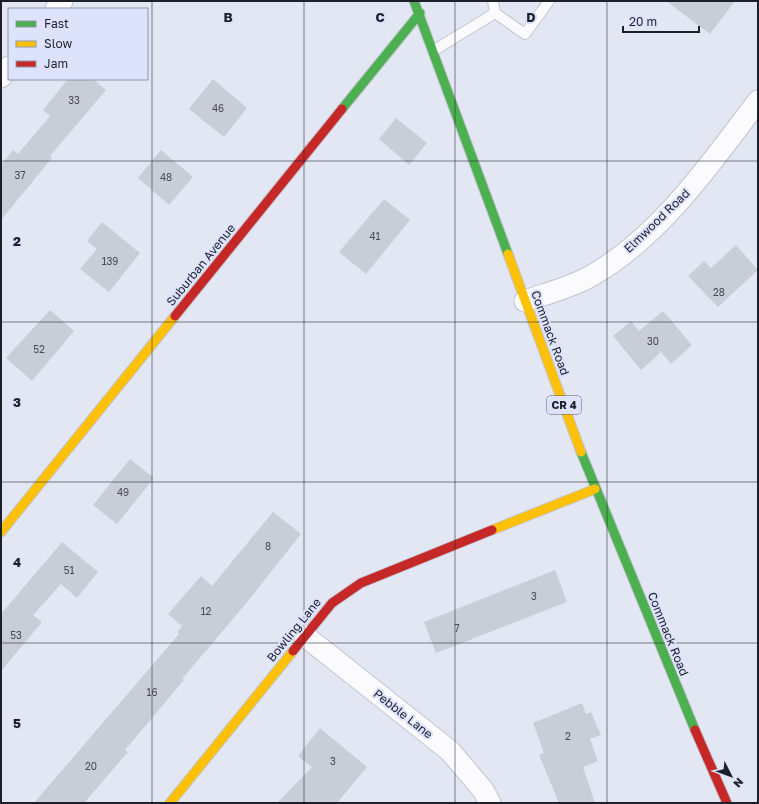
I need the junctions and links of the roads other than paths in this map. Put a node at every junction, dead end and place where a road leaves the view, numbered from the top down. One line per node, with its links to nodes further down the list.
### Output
1 (414, 1): 4 (street, Commack Road / CR 4)
2 (493, 1): 5 (lane)
3 (549, 1): 5 (lane)
4 (420, 13): 6 (street, Commack Road / CR 4); 12 (street, Suburban Avenue)
5 (495, 13): 6 (lane)
6 (433, 51): 10 (street, Commack Road / CR 4)
7 (8, 68): 8 (street)
8 (1, 77)
9 (758, 101): 10 (street, Elmwood Road)
10 (525, 301): 11 (street, Commack Road / CR 4)
11 (595, 490): 13 (street, Bowling Lane); 16 (street, Commack Road / CR 4)
12 (1, 532)
13 (305, 636): 14 (street, Bowling Lane); 15 (street, Pebble Lane)
14 (170, 803)
15 (490, 803)
16 (727, 803)

